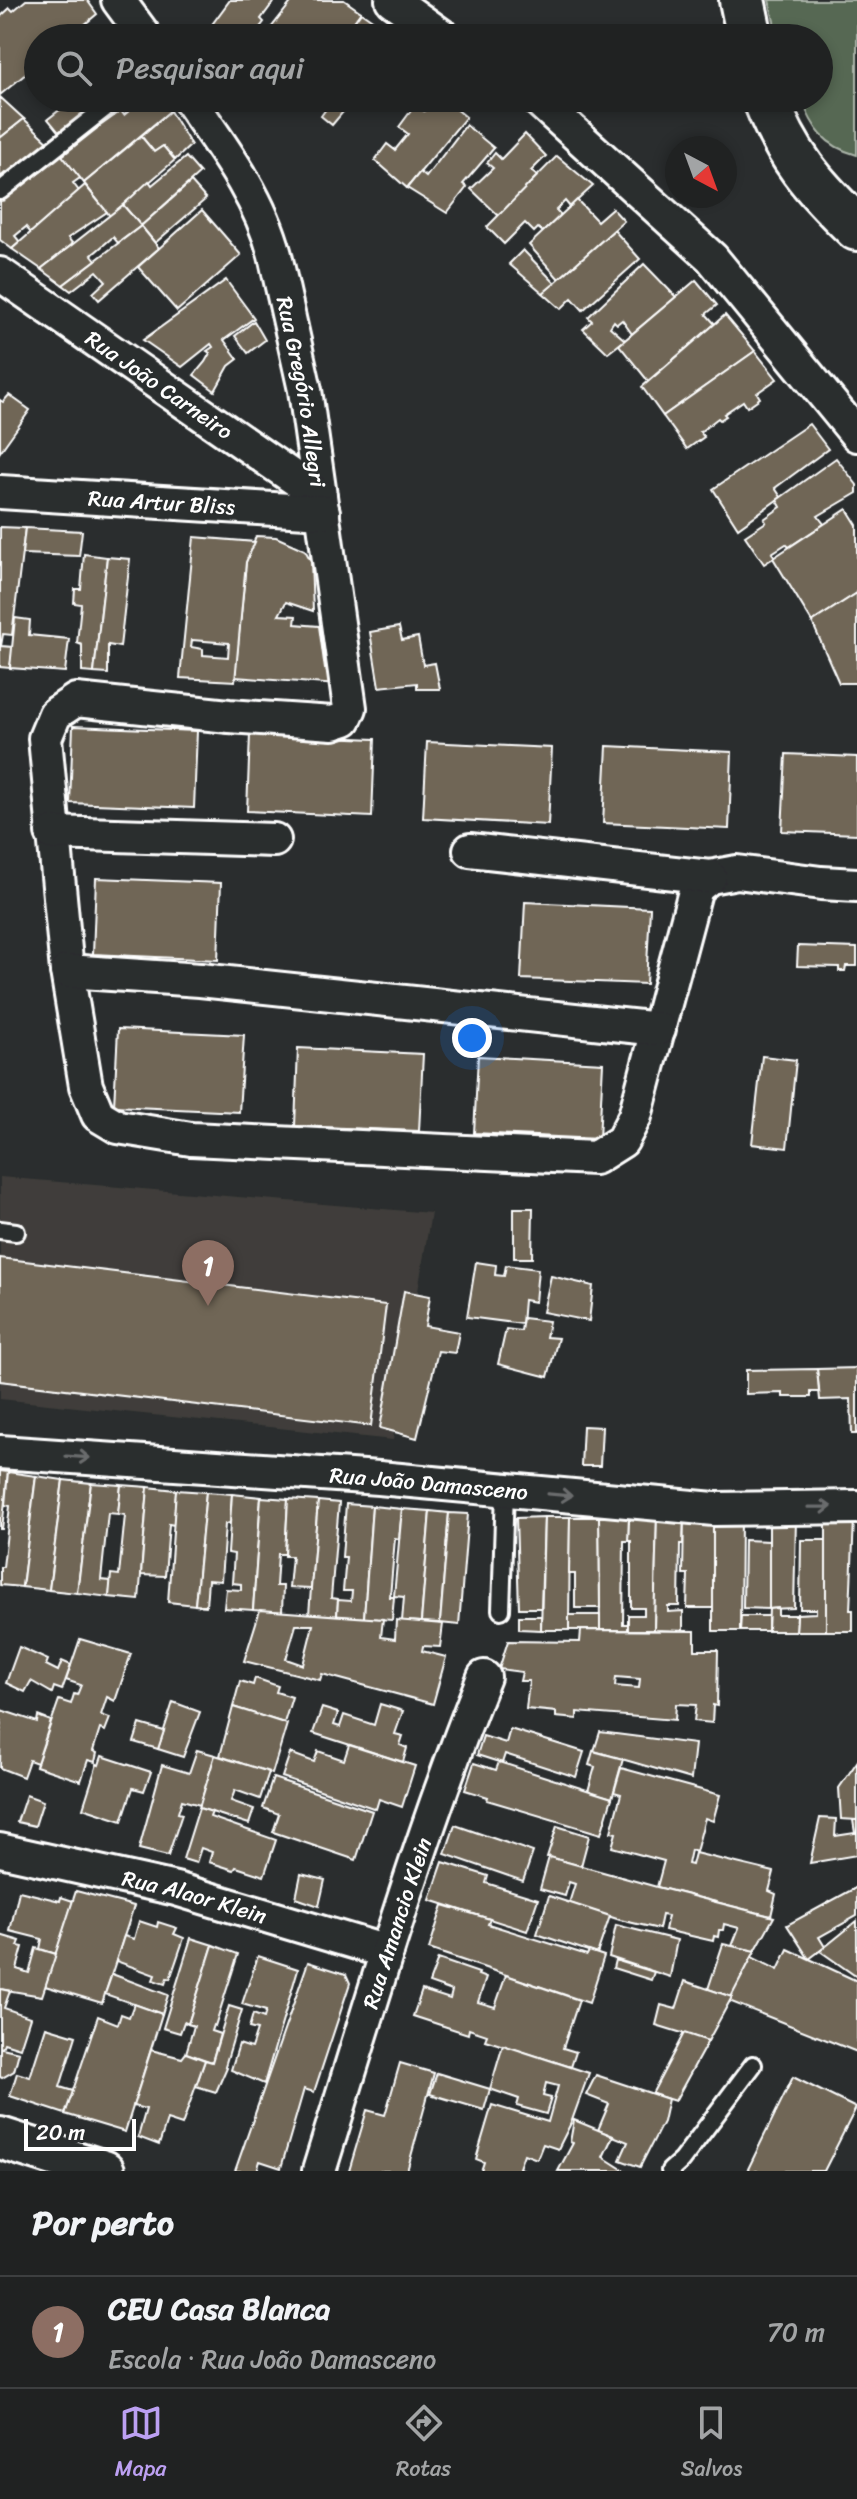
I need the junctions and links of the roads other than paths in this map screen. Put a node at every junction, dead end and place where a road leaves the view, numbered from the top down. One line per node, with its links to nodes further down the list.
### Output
1 (118, 0): 4 (street)
2 (392, 0): 5 (street)
3 (742, 0): 6 (main road)
4 (136, 24)
5 (425, 24)
6 (747, 24)
7 (100, 112): 11 (lane)
8 (197, 112): 17 (street, Rua Gregório Allegri)
9 (551, 112): 15 (street)
10 (770, 112): 12 (main road)
11 (0, 191)
12 (840, 196): 13 (main road)
13 (857, 228)
14 (0, 274): 17 (street, Rua João Carneiro)
15 (857, 435)
16 (0, 492): 17 (street, Rua Artur Bliss)
17 (322, 504): 18 (street, Rua Gregório Allegri)
18 (52, 833): 19 (street); 23 (street)
19 (274, 840)
20 (470, 850): 21 (street)
21 (710, 877): 22 (street); 24 (street)
22 (857, 885)
23 (67, 971): 24 (street); 24 (street)
24 (659, 1029)
25 (0, 1452): 26 (street, Rua João Damasceno, one-way to 26)
26 (505, 1490): 27 (street, Rua João Damasceno, one-way to 27); 28 (lane)
27 (857, 1507)
28 (501, 1610)
29 (484, 1677): 31 (street, Rua Amancio Klein)
30 (0, 1850): 31 (street, Rua Alaor Klein)
31 (387, 1952): 35 (street, Rua Amancio Klein)
32 (753, 2065): 36 (lane)
33 (0, 2138): 34 (street)
34 (104, 2171)
35 (319, 2171)
36 (670, 2171)

